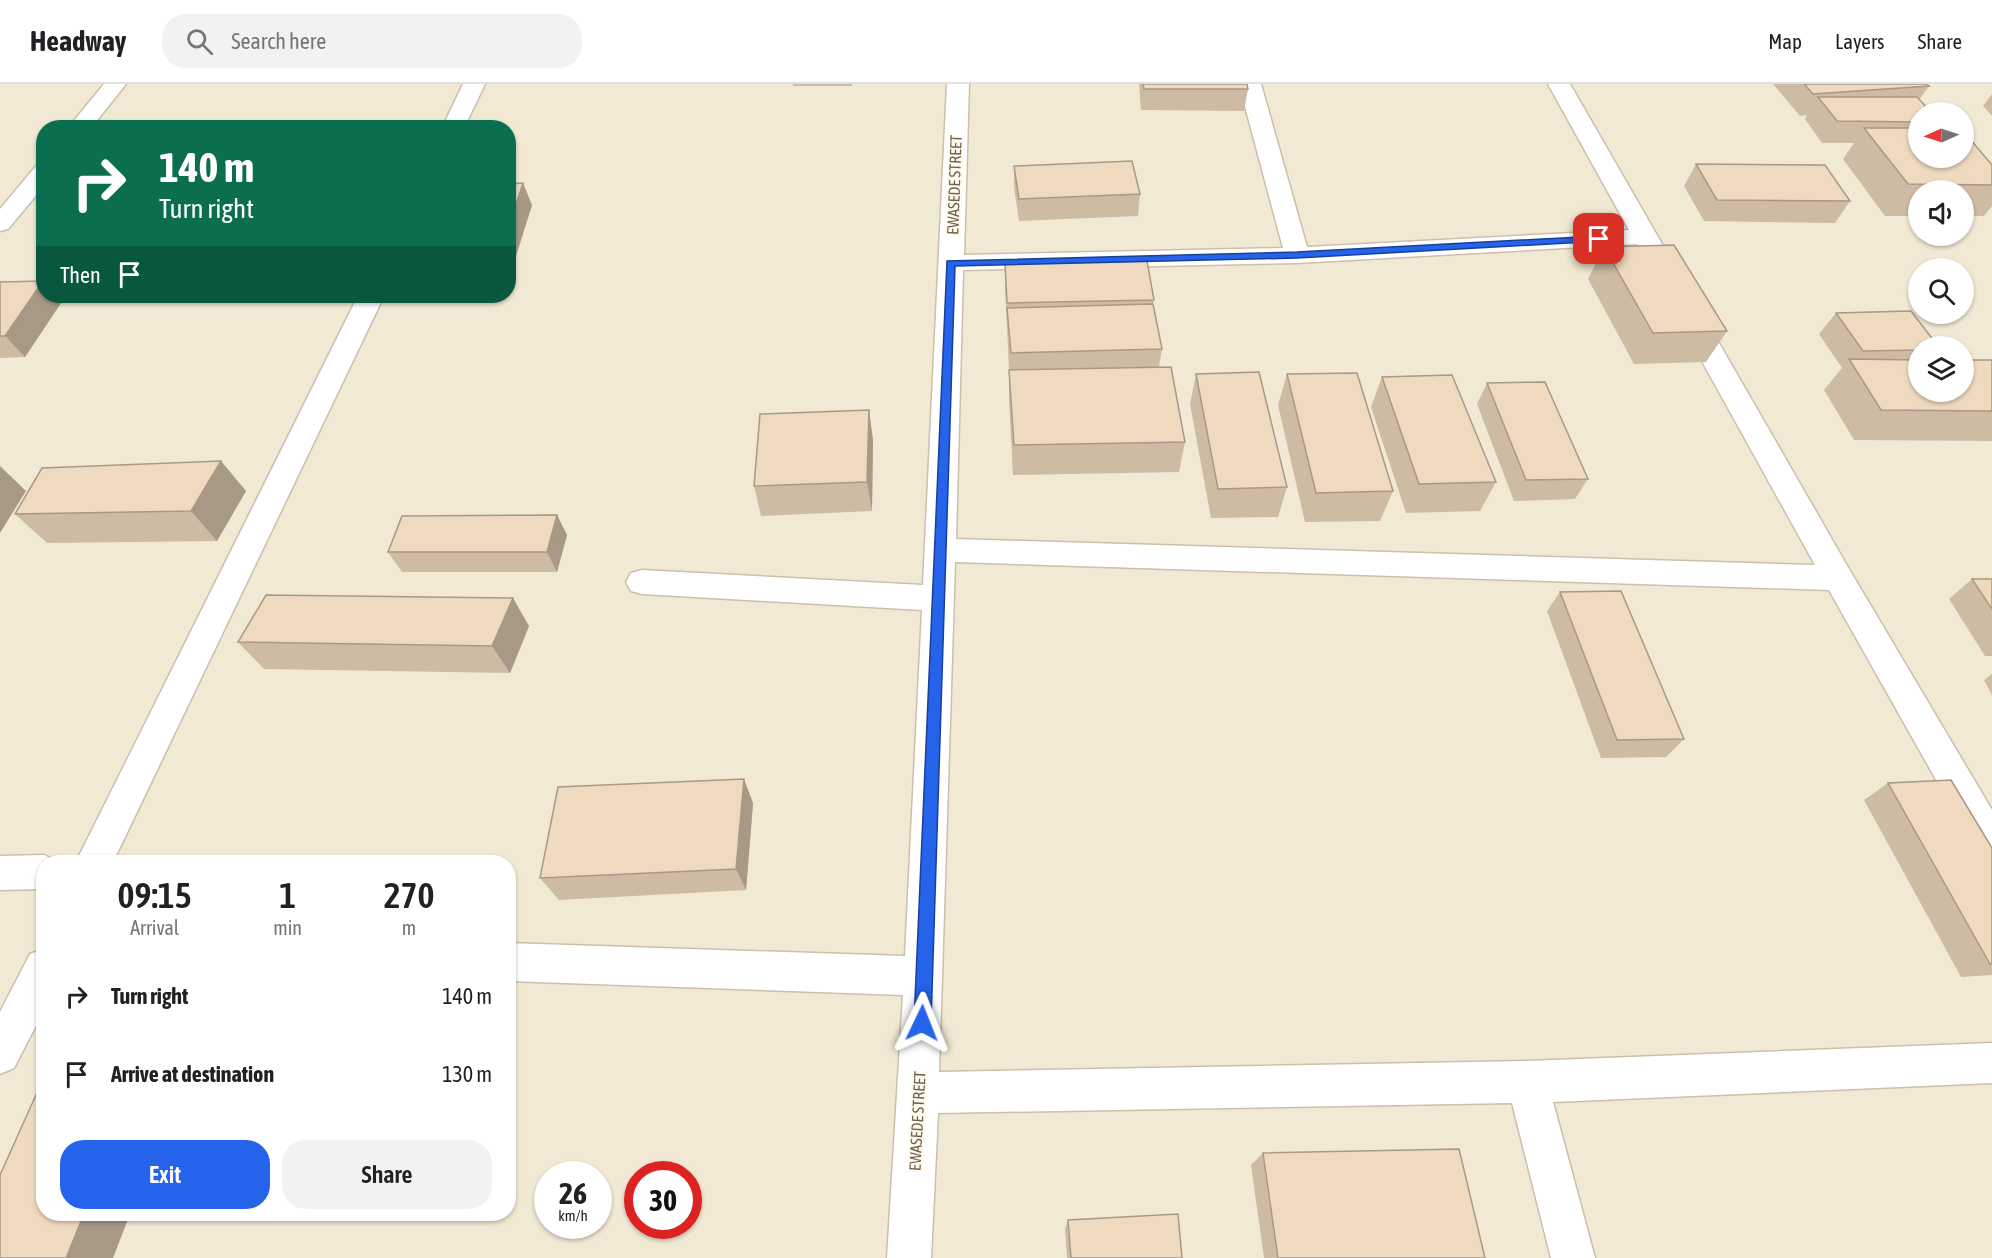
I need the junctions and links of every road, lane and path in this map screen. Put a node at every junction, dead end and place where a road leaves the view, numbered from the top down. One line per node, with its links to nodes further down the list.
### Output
1 (115, 84): 6 (street)
2 (474, 84): 7 (street)
3 (958, 84): 12 (street, EWASEDE STREET)
4 (1250, 84): 11 (street)
5 (1559, 84): 10 (street)
6 (86, 120)
7 (457, 120)
8 (36, 181): 9 (street)
9 (0, 224)
10 (1646, 236): 11 (street); 15 (street)
11 (1297, 255): 12 (street)
12 (950, 263): 14 (street, EWASEDE STREET)
13 (368, 303): 19 (street)
14 (940, 550): 15 (street); 17 (street, EWASEDE STREET)
15 (1838, 578): 18 (street)
16 (642, 582): 17 (street)
17 (938, 598): 23 (street, EWASEDE STREET)
18 (1992, 844)
19 (97, 855)
20 (36, 872): 21 (street)
21 (0, 873)
22 (516, 962): 23 (street)
23 (924, 976): 28 (street, EWASEDE STREET)
24 (36, 984): 25 (street)
25 (0, 1054)
26 (1992, 1063): 27 (street)
27 (1527, 1082): 28 (street); 30 (street)
28 (919, 1093): 29 (street, EWASEDE STREET)
29 (909, 1258)
30 (1573, 1258)

